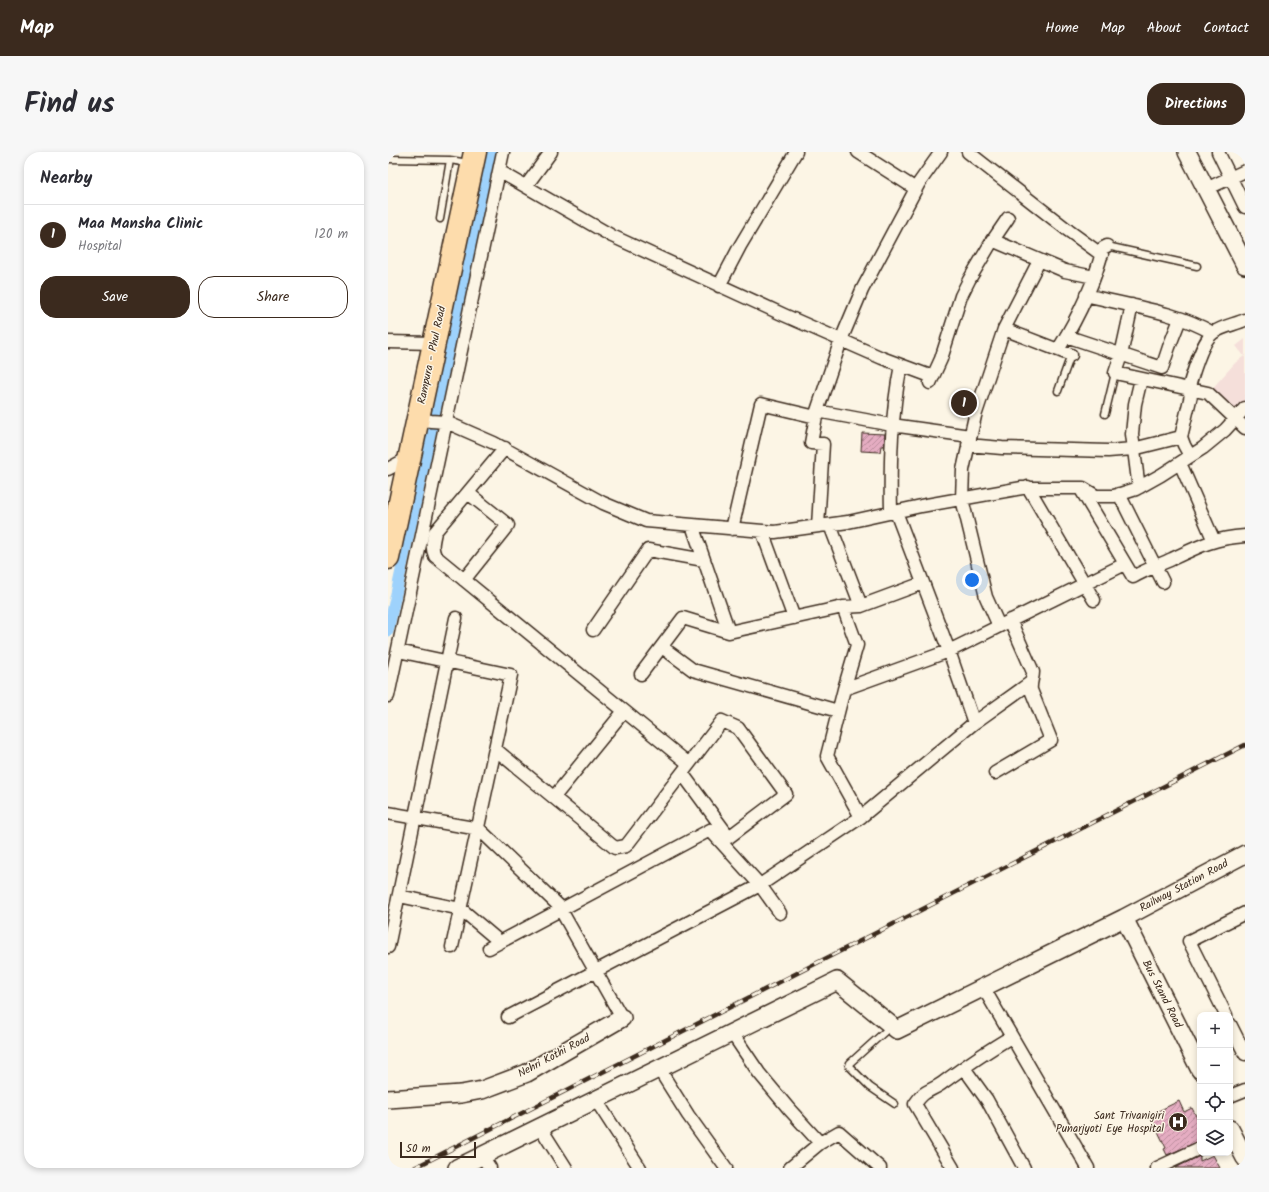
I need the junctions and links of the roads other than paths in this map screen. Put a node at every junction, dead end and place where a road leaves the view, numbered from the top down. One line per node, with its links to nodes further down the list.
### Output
1 (504, 152): 12 (street)
2 (551, 152): 15 (street)
3 (796, 152): 27 (street)
4 (858, 152): 16 (street)
5 (941, 152): 16 (street)
6 (968, 152): 22 (street)
7 (1187, 152): 17 (street)
8 (1218, 152): 14 (street)
9 (473, 158): 11 (lane); 37 (highway, Rampura - Phul Road)
10 (388, 159): 11 (lane)
11 (450, 160): 20 (lane)
12 (499, 171): 15 (street); 51 (street)
13 (1245, 171): 14 (street)
14 (1230, 178): 17 (street); 18 (street)
15 (526, 186): 27 (street)
16 (916, 189): 35 (street)
17 (1206, 189): 24 (street)
18 (1245, 206)
19 (1008, 218): 21 (street)
20 (440, 219)
21 (992, 240): 23 (street); 41 (street)
22 (1104, 251): 25 (lane); 26 (street)
23 (1039, 261): 26 (street); 32 (street)
24 (1245, 265)
25 (1197, 266)
26 (1094, 276): 28 (street)
27 (719, 286): 35 (street)
28 (1086, 295): 29 (street); 34 (street)
29 (1132, 305): 30 (street); 40 (street)
30 (1180, 319): 33 (street); 40 (street)
31 (1245, 320): 33 (street)
32 (1004, 329): 38 (street); 55 (street)
33 (1213, 333): 44 (street)
34 (1066, 336): 38 (street); 40 (street)
35 (840, 340): 41 (street); 47 (street)
36 (388, 342): 37 (street)
37 (434, 343): 50 (highway, Rampura - Phul Road)
38 (1058, 350): 39 (street)
39 (1072, 355): 45 (lane)
40 (1121, 355): 42 (street)
41 (901, 365): 52 (street)
42 (1114, 373): 43 (street); 48 (lane)
43 (1142, 379): 44 (street); 57 (street)
44 (1190, 390): 49 (street); 54 (street)
45 (1058, 391)
46 (1245, 408): 49 (street)
47 (817, 414): 52 (street); 69 (street); 70 (street)
48 (1105, 414)
49 (1235, 418): 53 (street); 59 (street)
50 (424, 420): 51 (street); 58 (highway, Rampura - Phul Road)
51 (445, 422): 56 (street); 92 (street)
52 (892, 425): 55 (street); 67 (street)
53 (1245, 428)
54 (1181, 437): 57 (street); 59 (street)
55 (969, 441): 57 (street); 66 (street)
56 (505, 448): 64 (street); 68 (street)
57 (1133, 449): 62 (street)
58 (410, 457): 60 (street); 74 (highway, Rampura - Phul Road)
59 (1185, 459): 62 (street); 73 (street)
60 (388, 469)
61 (1028, 487): 63 (street); 66 (street); 81 (street)
62 (1140, 487): 65 (street)
63 (1080, 488): 65 (street); 76 (street)
64 (468, 493): 78 (street); 78 (street)
65 (1119, 494): 77 (street)
66 (962, 499): 67 (street); 88 (street)
67 (894, 512): 69 (street); 80 (street)
68 (692, 525): 70 (street); 75 (street)
69 (824, 526): 71 (street); 83 (street)
70 (732, 529): 71 (street)
71 (762, 531): 86 (street)
72 (1245, 536): 73 (street)
73 (1214, 541): 77 (street)
74 (388, 558)
75 (704, 560): 89 (street); 90 (street)
76 (1125, 564): 77 (street); 81 (street)
77 (1154, 565): 79 (street)
78 (464, 580): 99 (street)
79 (1163, 582)
80 (924, 583): 83 (street); 93 (street)
81 (1084, 584): 82 (street); 87 (street)
82 (1094, 600)
83 (861, 606): 84 (street)
84 (843, 607): 86 (street); 97 (street)
85 (456, 618): 94 (street)
86 (794, 618): 90 (street)
87 (1010, 620): 88 (street); 96 (street)
88 (999, 626): 93 (street)
89 (593, 630)
90 (729, 632): 91 (street)
91 (662, 647): 95 (street); 100 (street)
92 (398, 651): 94 (street); 98 (street)
93 (949, 651): 97 (street); 101 (street)
94 (447, 661): 102 (street); 108 (street)
95 (641, 674)
96 (1030, 683): 101 (street); 104 (street)
97 (844, 689): 100 (street)
98 (388, 696)
99 (624, 711): 103 (street); 105 (street)
100 (838, 711): 107 (street)
101 (974, 723): 107 (street)
102 (495, 748): 105 (street); 109 (street)
103 (685, 769): 103 (street); 105 (street)
104 (995, 773)
105 (554, 797)
106 (388, 813): 108 (street)
107 (861, 817): 111 (street)
108 (415, 818): 109 (street); 112 (street)
109 (479, 829): 113 (street); 114 (street)
110 (1245, 854): 117 (street, Railway Station Road)
111 (760, 885): 114 (street); 115 (street); 122 (street)
112 (399, 896): 113 (street); 119 (street)
113 (461, 909): 118 (street); 120 (street)
114 (560, 910): 118 (street); 122 (street)
115 (780, 913)
116 (1245, 913): 124 (street)
117 (1124, 918): 123 (street, Railway Station Road); 132 (street, Bus Stand Road)
118 (500, 942): 121 (street)
119 (388, 947)
120 (452, 947)
121 (488, 948)
122 (595, 971): 125 (street); 126 (street)
123 (983, 987): 127 (street, Railway Station Road); 130 (street)
124 (1224, 1012)
125 (508, 1017)
126 (622, 1018): 137 (street, Nehri Kothi Road)
127 (891, 1026): 129 (street); 139 (lane)
128 (1233, 1030): 131 (street)
129 (732, 1033): 134 (street); 142 (street)
130 (1011, 1037): 133 (street); 154 (street)
131 (1245, 1054)
132 (1197, 1064)
133 (964, 1068): 152 (street); 153 (street)
134 (658, 1069): 138 (street); 149 (street)
135 (1245, 1090): 136 (street)
136 (1233, 1095)
137 (388, 1099)
138 (596, 1100): 140 (street); 148 (street)
139 (895, 1104)
140 (540, 1127): 145 (street); 147 (street)
141 (1233, 1136): 144 (street)
142 (820, 1143): 150 (street); 151 (street)
143 (1197, 1149): 155 (street)
144 (1245, 1158)
145 (486, 1162): 146 (street)
146 (457, 1168)
147 (566, 1168)
148 (640, 1168)
149 (726, 1168)
150 (790, 1168)
151 (880, 1168)
152 (953, 1168)
153 (1024, 1168)
154 (1088, 1168)
155 (1156, 1168)

